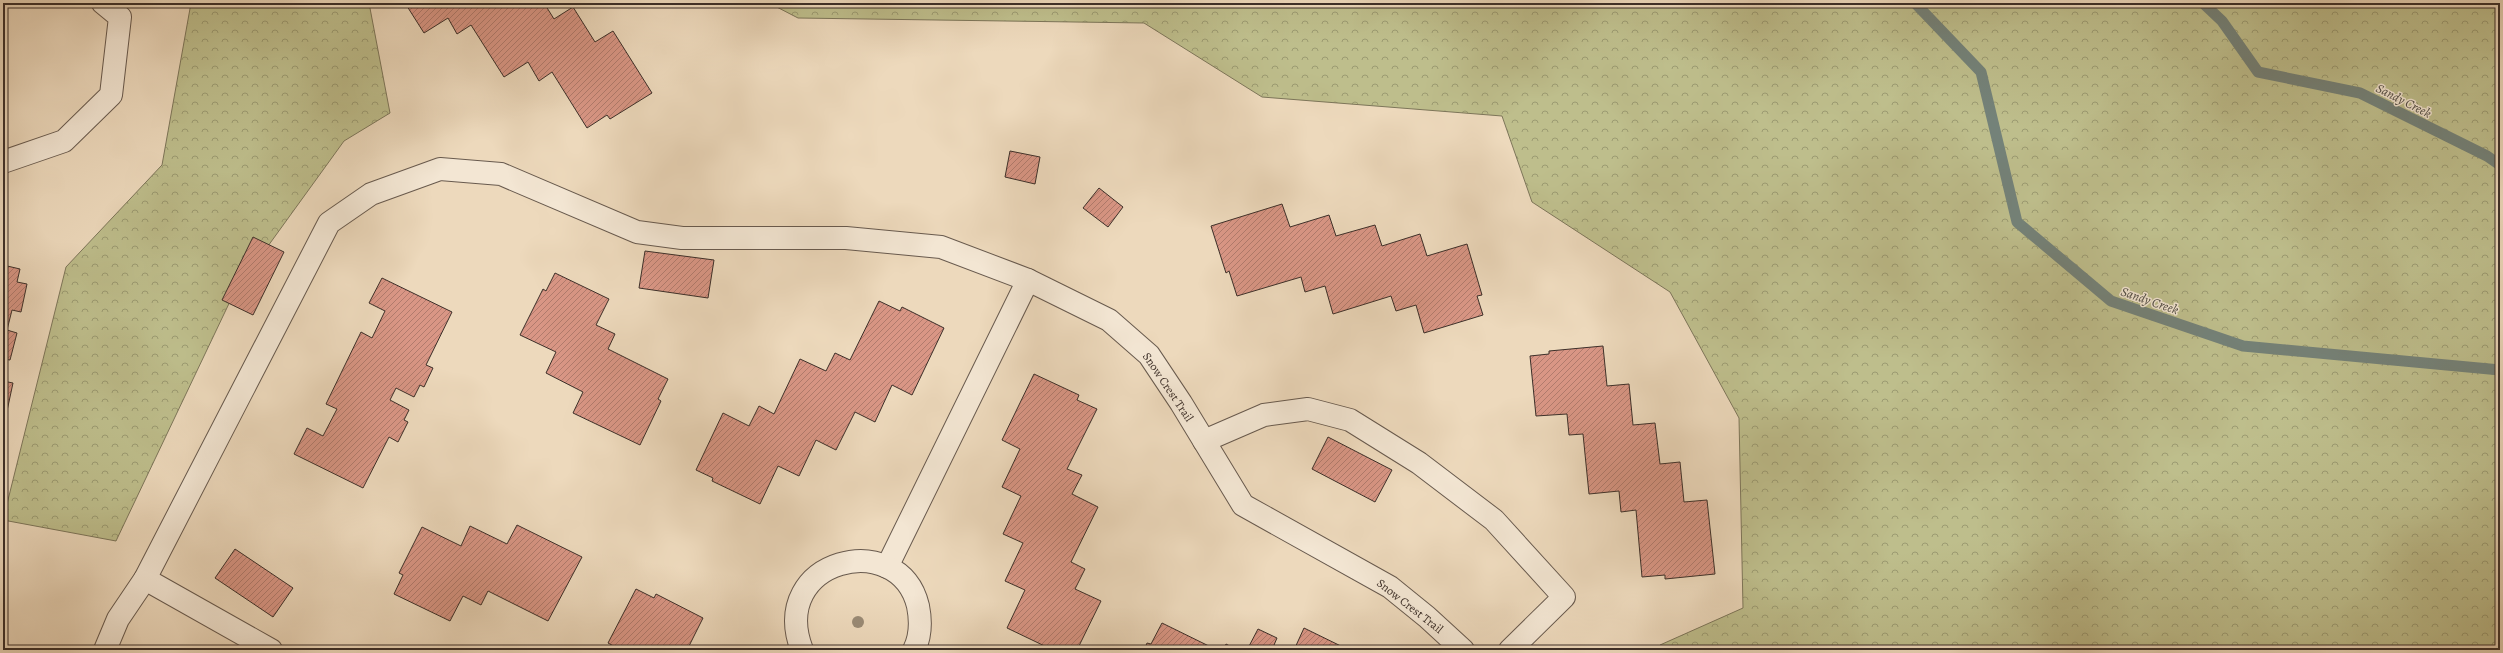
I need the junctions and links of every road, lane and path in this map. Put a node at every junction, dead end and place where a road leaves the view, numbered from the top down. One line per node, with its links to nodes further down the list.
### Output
1 (103, 3): 2 (street)
2 (3, 162)
3 (1028, 280): 4 (street, Snow Crest Trail); 5 (street); 6 (street, Snow Crest Trail)
4 (1204, 441): 11 (street, Snow Crest Trail); 12 (street)
5 (887, 568): 9 (street); 10 (street)
6 (145, 579): 7 (street, Snow Crest Trail); 8 (street)
7 (105, 650)
8 (271, 650)
9 (802, 650)
10 (914, 650)
11 (1463, 650)
12 (1510, 650)

